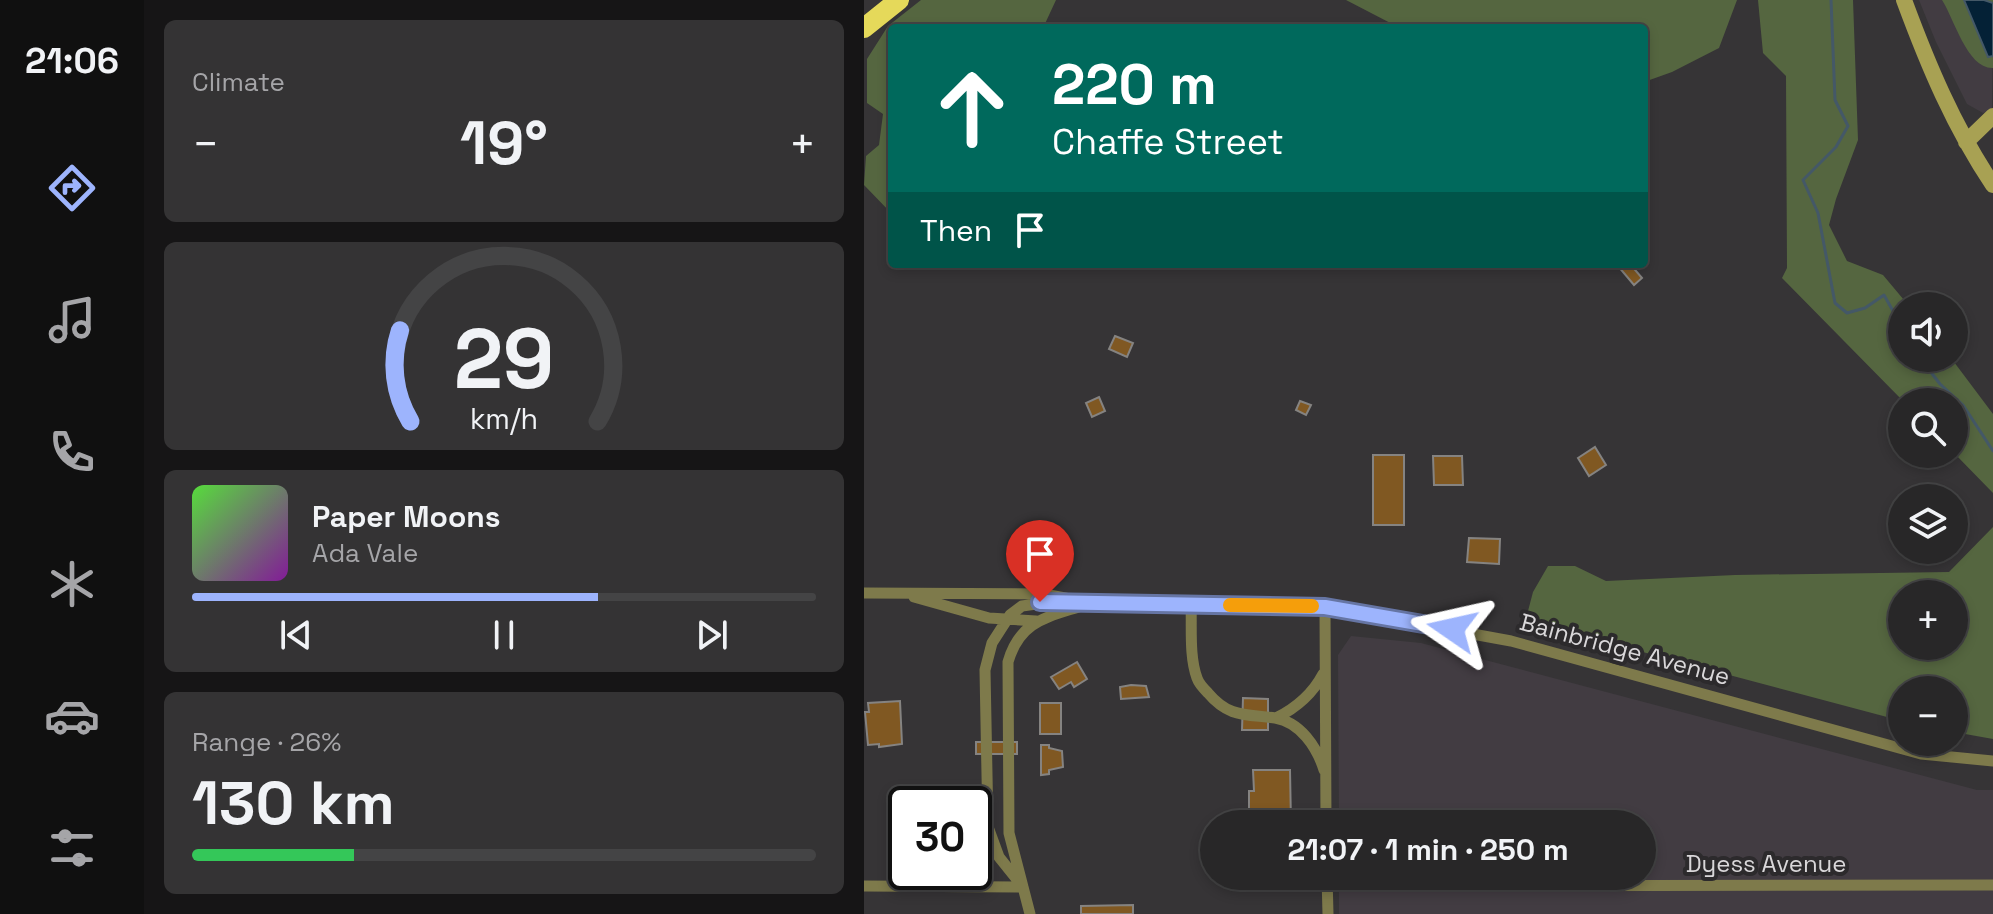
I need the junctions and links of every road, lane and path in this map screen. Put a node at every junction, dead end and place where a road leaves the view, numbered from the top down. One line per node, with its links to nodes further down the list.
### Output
1 (899, 0): 3 (highway)
2 (1904, 0): 5 (street)
3 (864, 28)
4 (1993, 116): 5 (street)
5 (1966, 142): 6 (street)
6 (1988, 164): 7 (street)
7 (1993, 185)
8 (864, 593): 9 (street, Bainbridge Avenue)
9 (906, 595): 10 (street, Bainbridge Avenue); 13 (street, Bainbridge Avenue)
10 (1091, 603): 11 (street, Bainbridge Avenue); 13 (street); 14 (street)
11 (1191, 604): 12 (street, Bainbridge Avenue); 16 (street)
12 (1325, 607): 15 (street); 17 (street, Bainbridge Avenue)
13 (1006, 619): 14 (street, Bainbridge Avenue); 23 (street)
14 (1036, 621): 23 (street)
15 (1325, 670): 16 (street); 18 (street)
16 (1276, 718): 18 (street)
17 (1993, 761)
18 (1324, 770): 19 (street)
19 (1325, 810)
20 (1993, 885): 22 (street, Dyess Avenue)
21 (864, 886): 23 (street)
22 (1656, 886)
23 (1023, 887): 25 (street)
24 (1327, 890): 26 (street)
25 (1030, 914)
26 (1328, 914)

